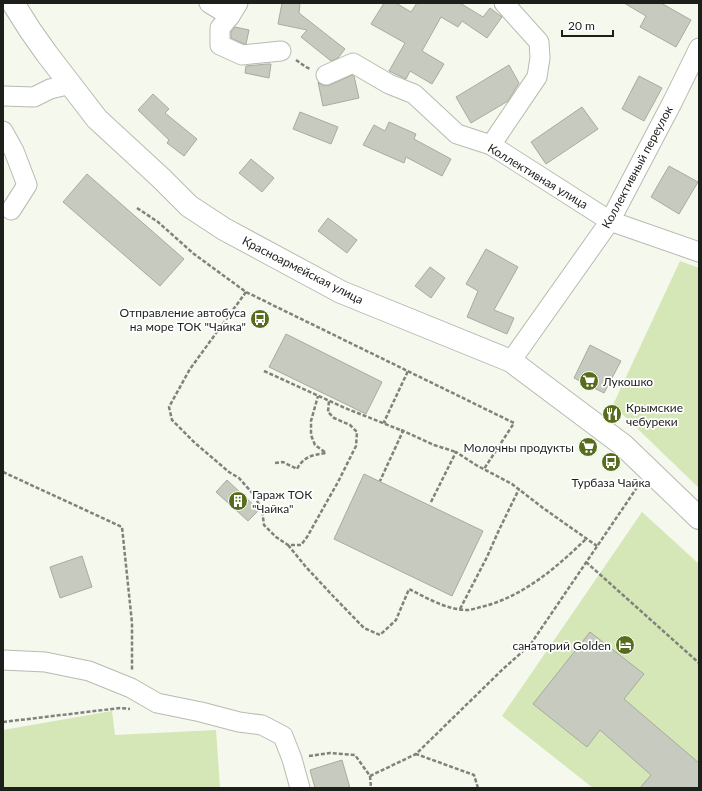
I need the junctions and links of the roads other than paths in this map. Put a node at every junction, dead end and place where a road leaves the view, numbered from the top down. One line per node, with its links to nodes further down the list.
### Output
1 (13, 3): 8 (main road, Красноармейская улица)
2 (209, 3): 4 (street)
3 (504, 3): 11 (street)
4 (234, 9): 6 (street)
5 (699, 48): 13 (street, Коллективный переулок)
6 (281, 50)
7 (326, 75): 11 (street, Коллективная улица)
8 (71, 84): 9 (street); 15 (main road, Красноармейская улица)
9 (3, 96)
10 (3, 131): 12 (street)
11 (491, 145): 13 (street, Коллективная улица)
12 (10, 210)
13 (610, 220): 14 (street, Коллективная улица); 15 (street, Коллективный переулок)
14 (699, 252)
15 (511, 361): 16 (main road, Красноармейская улица)
16 (699, 518)
17 (3, 660): 18 (street)
18 (300, 788)

